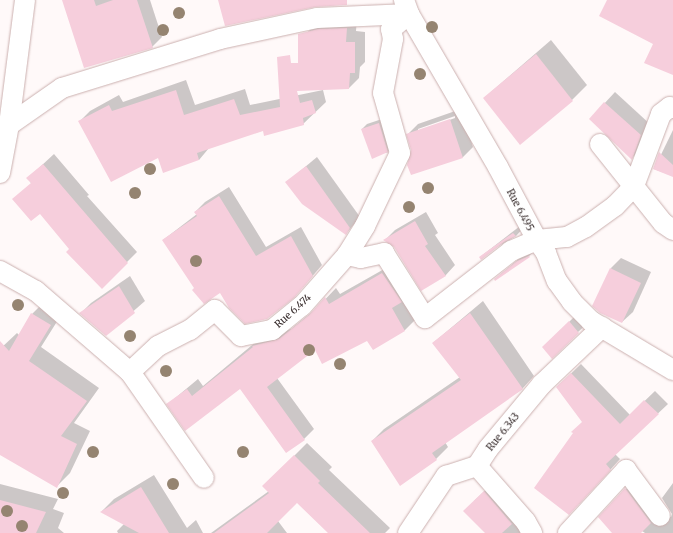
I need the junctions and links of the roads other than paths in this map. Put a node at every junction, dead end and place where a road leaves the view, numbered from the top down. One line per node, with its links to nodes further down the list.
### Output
1 (25, 0): 4 (street)
2 (406, 7): 4 (street); 9 (street, Rue 6.495); 10 (street, Rue 6.474)
3 (673, 108): 7 (street, Rue 6.495)
4 (9, 126): 6 (street)
5 (600, 144): 7 (street)
6 (0, 173)
7 (634, 186): 8 (street); 9 (street, Rue 6.495)
8 (673, 230)
9 (536, 240): 10 (street); 12 (street)
10 (347, 255): 14 (street, Rue 6.474)
11 (0, 272): 14 (street)
12 (602, 327): 13 (street); 15 (street, Rue 6.343)
13 (673, 370)
14 (130, 372): 16 (street)
15 (477, 466): 18 (street); 19 (street)
16 (204, 478)
17 (660, 516): 20 (street)
18 (408, 533)
19 (532, 533)
20 (568, 533)

